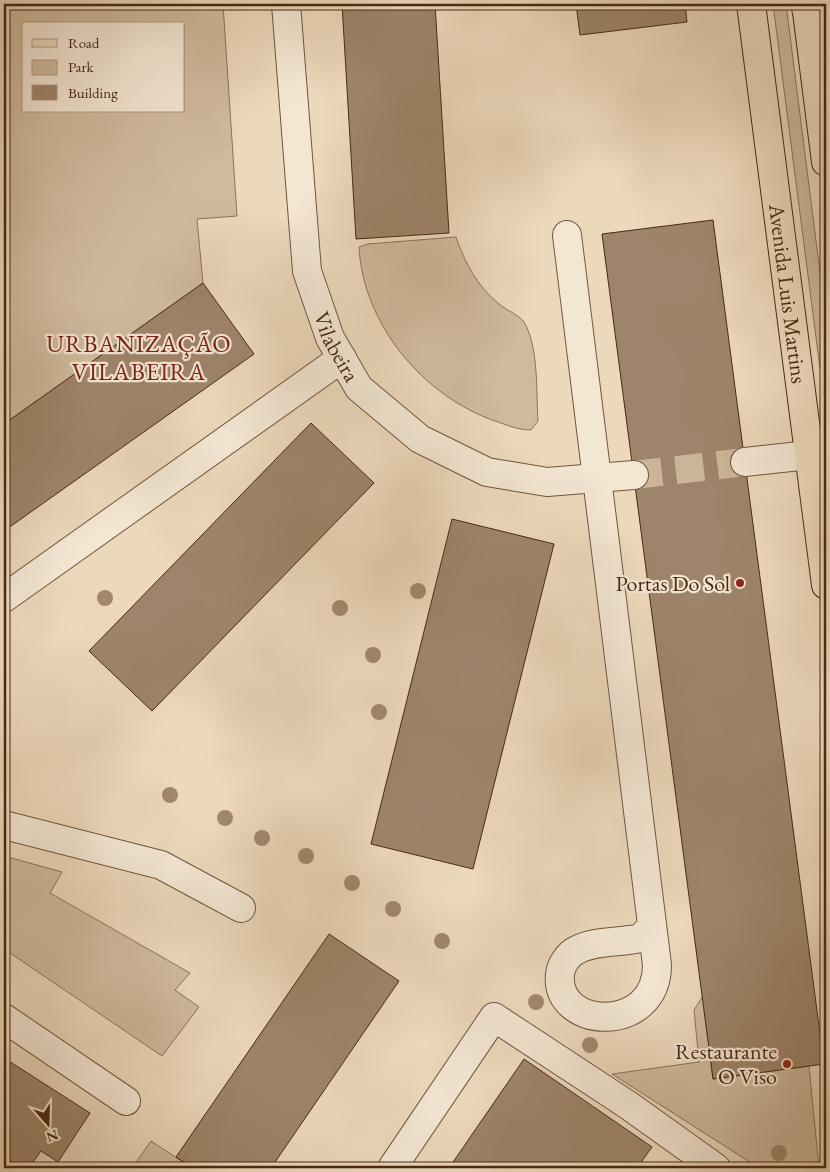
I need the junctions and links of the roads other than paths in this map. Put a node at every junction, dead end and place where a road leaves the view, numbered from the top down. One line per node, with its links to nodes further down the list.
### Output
1 (286, 4): 6 (street, Vilabeira)
2 (751, 4): 7 (main road, Avenida Luis Martins)
3 (813, 12): 4 (main road)
4 (826, 157)
5 (567, 235): 10 (street)
6 (342, 358): 10 (street, Vilabeira); 12 (street)
7 (809, 455): 8 (street); 11 (main road, Avenida Luis Martins)
8 (745, 462)
9 (634, 475): 10 (street, Vilabeira)
10 (596, 478): 15 (street)
11 (826, 585)
12 (4, 598)
13 (4, 826): 14 (street)
14 (241, 908)
15 (651, 927)
16 (4, 1018): 17 (street)
17 (126, 1101)
18 (392, 1168): 19 (street)
19 (716, 1168)

